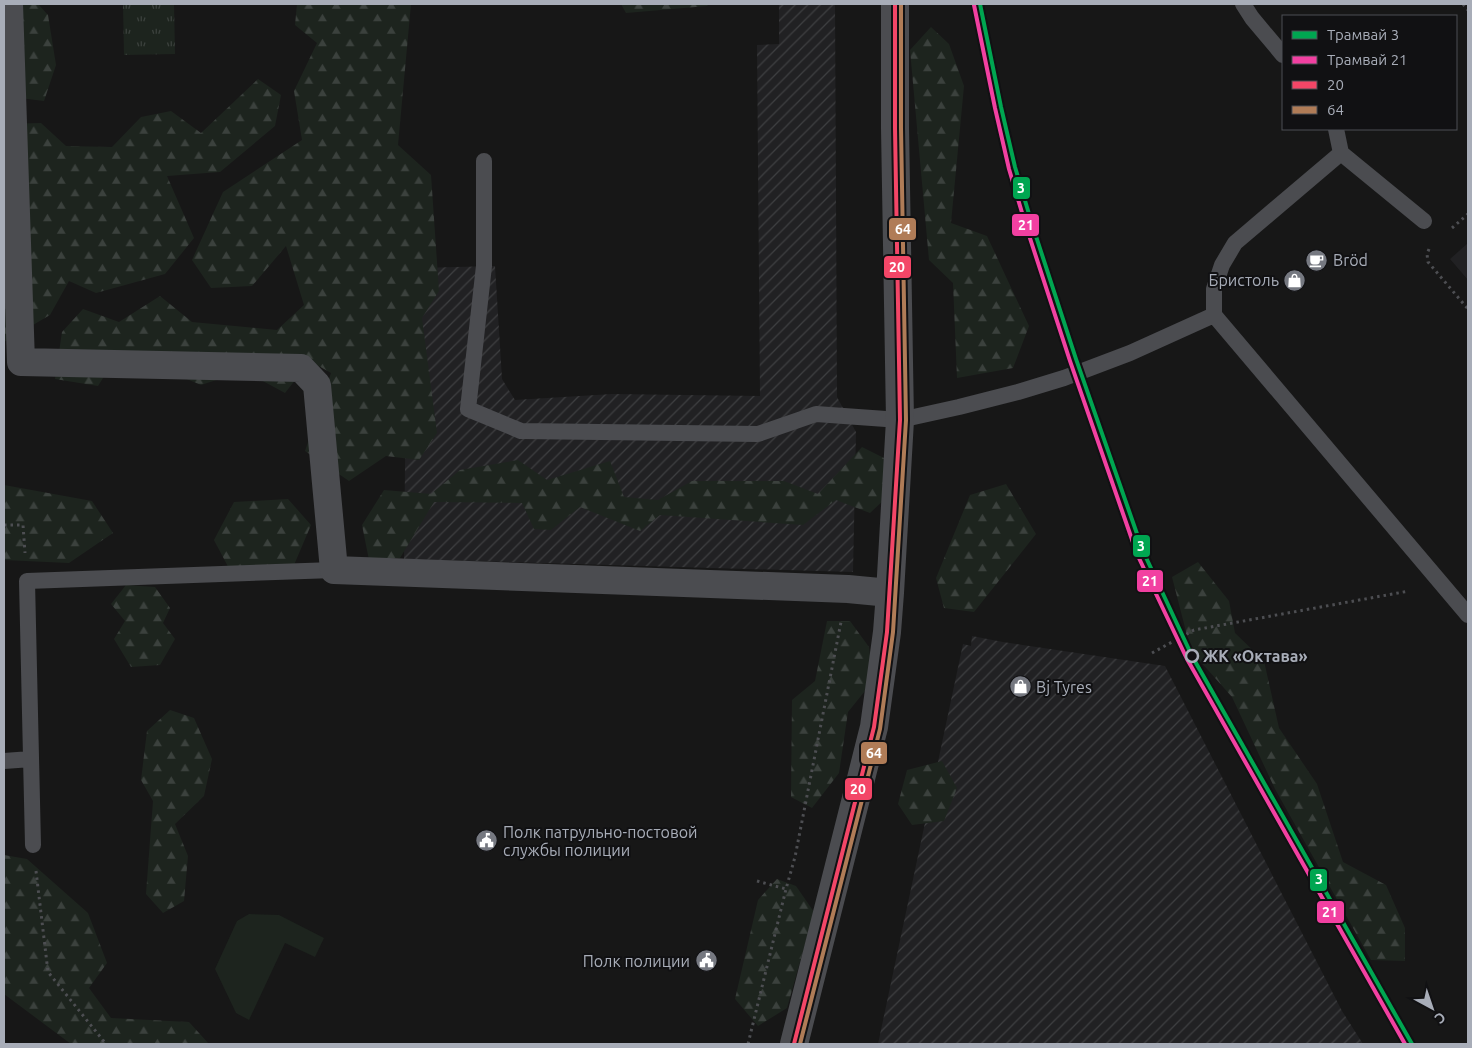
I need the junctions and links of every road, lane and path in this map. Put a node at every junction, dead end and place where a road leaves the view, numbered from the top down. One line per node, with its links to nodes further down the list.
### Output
1 (9, 4): 18 (street)
2 (895, 4): 16 (street)
3 (1243, 4): 6 (lane)
4 (1463, 4): 5 (path)
5 (1468, 10)
6 (1282, 54)
7 (1336, 130): 8 (lane)
8 (1341, 153): 11 (lane); 15 (lane)
9 (484, 161): 16 (lane)
10 (1468, 214): 12 (path)
11 (1424, 221)
12 (1449, 231)
13 (1430, 246): 14 (path)
14 (1468, 309)
15 (1214, 316): 16 (lane); 20 (lane)
16 (900, 420): 22 (street)
17 (4, 525): 19 (path)
18 (334, 570): 19 (lane); 21 (street)
19 (27, 581): 25 (lane)
20 (1442, 585): 23 (lane); 24 (path)
21 (848, 589): 22 (street); 29 (path)
22 (890, 593): 32 (street)
23 (1467, 610)
24 (1152, 652)
25 (31, 760): 26 (lane); 27 (lane)
26 (4, 761)
27 (32, 845): 30 (path)
28 (758, 880): 29 (path)
29 (786, 889): 31 (path)
30 (106, 1044)
31 (748, 1044)
32 (794, 1044)

